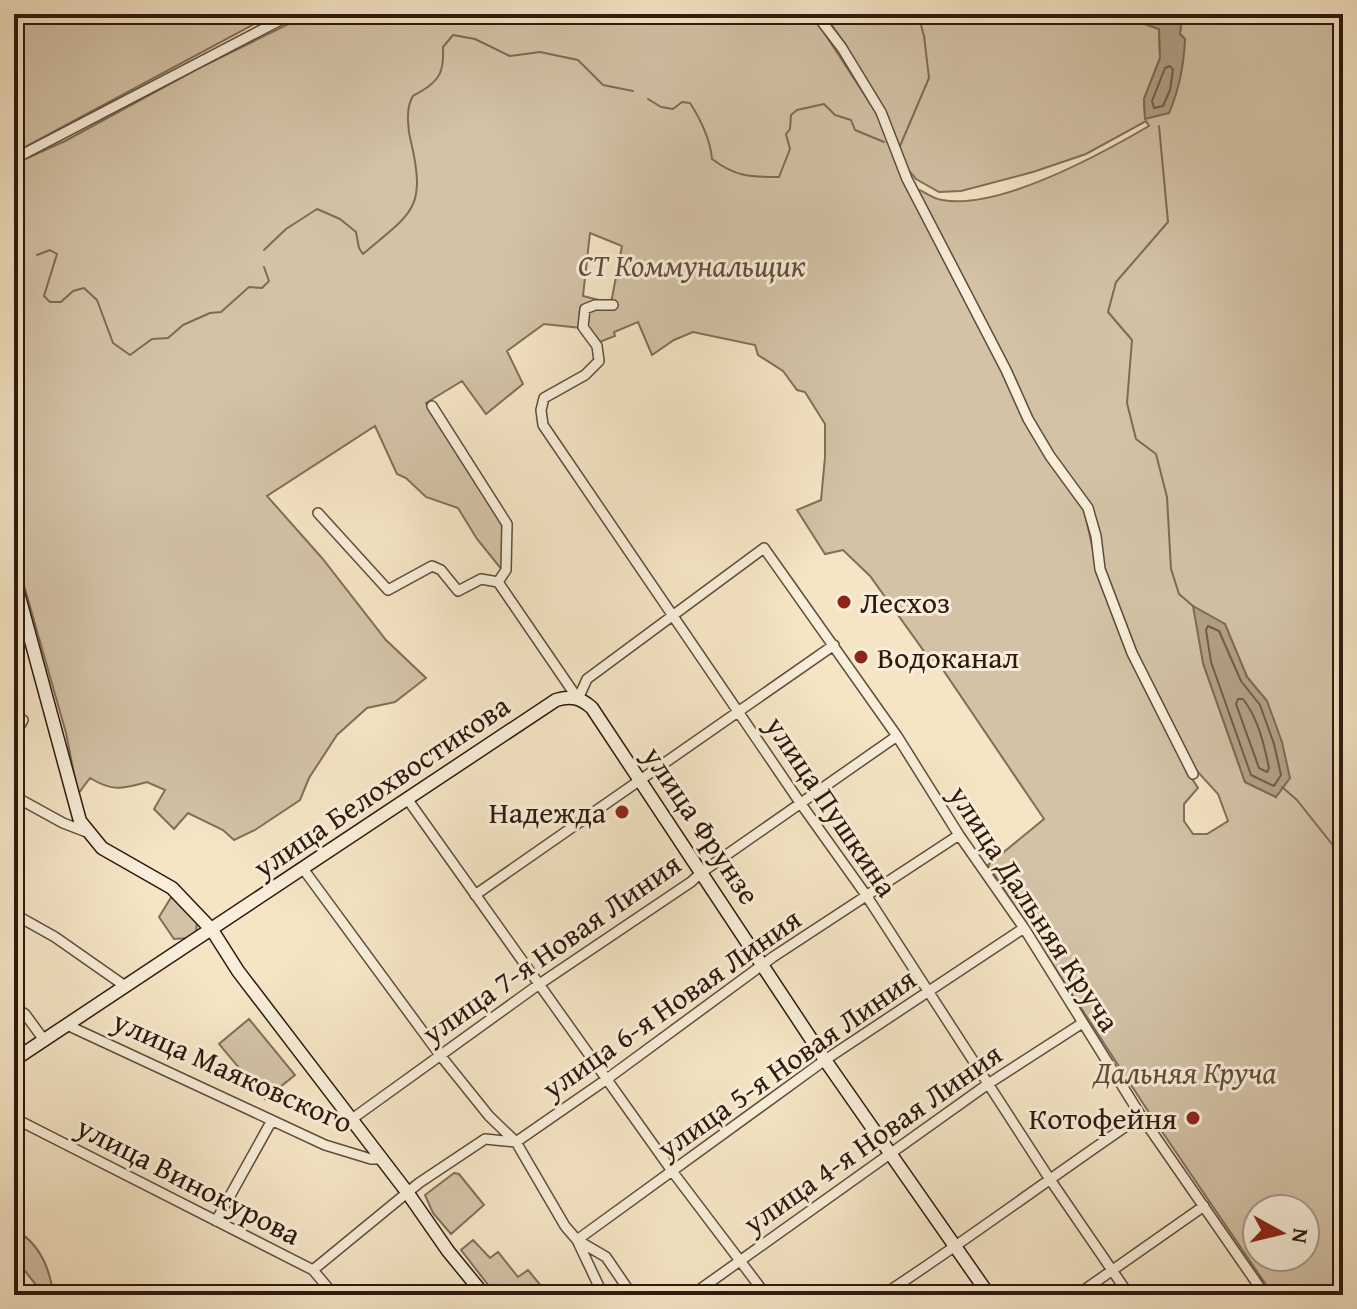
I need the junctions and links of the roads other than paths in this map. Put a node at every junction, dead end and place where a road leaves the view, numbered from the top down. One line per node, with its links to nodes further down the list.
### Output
1 (292, 14): 3 (street)
2 (816, 14): 16 (street)
3 (14, 159)
4 (613, 305): 9 (street, улица Пушкина)
5 (432, 406): 8 (street)
6 (318, 513): 8 (street)
7 (14, 578): 21 (main road)
8 (498, 582): 11 (street, улица Фрунзе)
9 (675, 616): 10 (street, улица Дальняя Круча); 11 (street); 12 (street, улица Пушкина)
10 (834, 645): 12 (street); 15 (street, улица Дальняя Круча)
11 (578, 699): 17 (main road, улица Фрунзе); 19 (main road, улица Белохвостикова)
12 (739, 712): 17 (street); 20 (street, улица Пушкина)
13 (23, 720): 14 (street)
14 (14, 736)
15 (897, 736): 20 (street, улица 7-я Новая Линия); 22 (street, улица Дальняя Круча)
16 (1193, 774)
17 (640, 780): 24 (main road, улица Фрунзе); 25 (street)
18 (14, 796): 21 (street)
19 (408, 800): 23 (main road, улица Белохвостикова); 25 (street)
20 (801, 804): 24 (street, улица 7-я Новая Линия); 26 (street, улица Пушкина)
21 (89, 833): 29 (main road, улица Маяковского)
22 (959, 835): 26 (street, улица 6-я Новая Линия); 28 (street, улица Дальняя Круча)
23 (304, 870): 29 (main road, улица Белохвостикова); 38 (street)
24 (702, 872): 30 (main road, улица Фрунзе); 31 (street, улица 7-я Новая Линия)
25 (475, 895): 31 (street)
26 (866, 895): 30 (street, улица 6-я Новая Линия); 33 (street, улица Пушкина)
27 (14, 914): 32 (street)
28 (1024, 928): 33 (street, улица 5-я Новая Линия); 35 (street, улица Дальняя Круча)
29 (212, 930): 32 (main road, улица Белохвостикова); 45 (main road, улица Маяковского)
30 (763, 965): 40 (main road, улица Фрунзе); 41 (street, улица 6-я Новая Линия)
31 (538, 985): 38 (street, улица 7-я Новая Линия); 41 (street)
32 (125, 986): 36 (main road, улица Белохвостикова)
33 (928, 993): 40 (street, улица 5-я Новая Линия); 42 (street, улица Пушкина)
34 (14, 1007): 37 (street)
35 (1081, 1024): 42 (street, улица 4-я Новая Линия); 43 (street, улица Дальняя Круча)
36 (67, 1025): 37 (main road, улица Белохвостикова); 46 (street, улица Маяковского)
37 (44, 1040): 39 (main road, улица Белохвостикова)
38 (440, 1055): 45 (street, улица 7-я Новая Линия); 47 (street)
39 (14, 1060)
40 (825, 1060): 48 (main road, улица Фрунзе); 50 (street, улица 5-я Новая Линия)
41 (607, 1079): 47 (street, улица 6-я Новая Линия); 50 (street)
42 (988, 1084): 48 (street, улица 4-я Новая Линия); 51 (street, улица Пушкина)
43 (1141, 1116): 51 (street); 53 (street, улица Дальняя Круча)
44 (14, 1118): 54 (street, улица Винокурова)
45 (352, 1119): 49 (main road, улица Маяковского)
46 (271, 1122): 49 (street, улица Маяковского); 54 (street)
47 (516, 1142): 52 (street); 55 (street)
48 (892, 1154): 56 (main road, улица Фрунзе); 57 (street, улица 4-я Новая Линия)
49 (379, 1159): 52 (main road, улица Маяковского)
50 (672, 1171): 55 (street, улица 5-я Новая Линия); 57 (street)
51 (1049, 1178): 56 (street); 58 (street, улица Пушкина)
52 (407, 1192): 59 (street); 61 (main road, улица Маяковского)
53 (1204, 1206): 58 (street); 70 (street, улица Дальняя Круча)
54 (216, 1221): 59 (street, улица Винокурова)
55 (577, 1240): 62 (street); 63 (street)
56 (955, 1247): 66 (street); 67 (main road, улица Фрунзе)
57 (740, 1260): 64 (street, улица 4-я Новая Линия); 65 (street)
58 (1113, 1269): 68 (street); 69 (street, улица Пушкина)
59 (313, 1270): 60 (street, улица Винокурова)
60 (334, 1295)
61 (484, 1295)
62 (603, 1295)
63 (632, 1295)
64 (692, 1295)
65 (766, 1295)
66 (883, 1295)
67 (989, 1295)
68 (1077, 1295)
69 (1129, 1295)
70 (1265, 1295)

